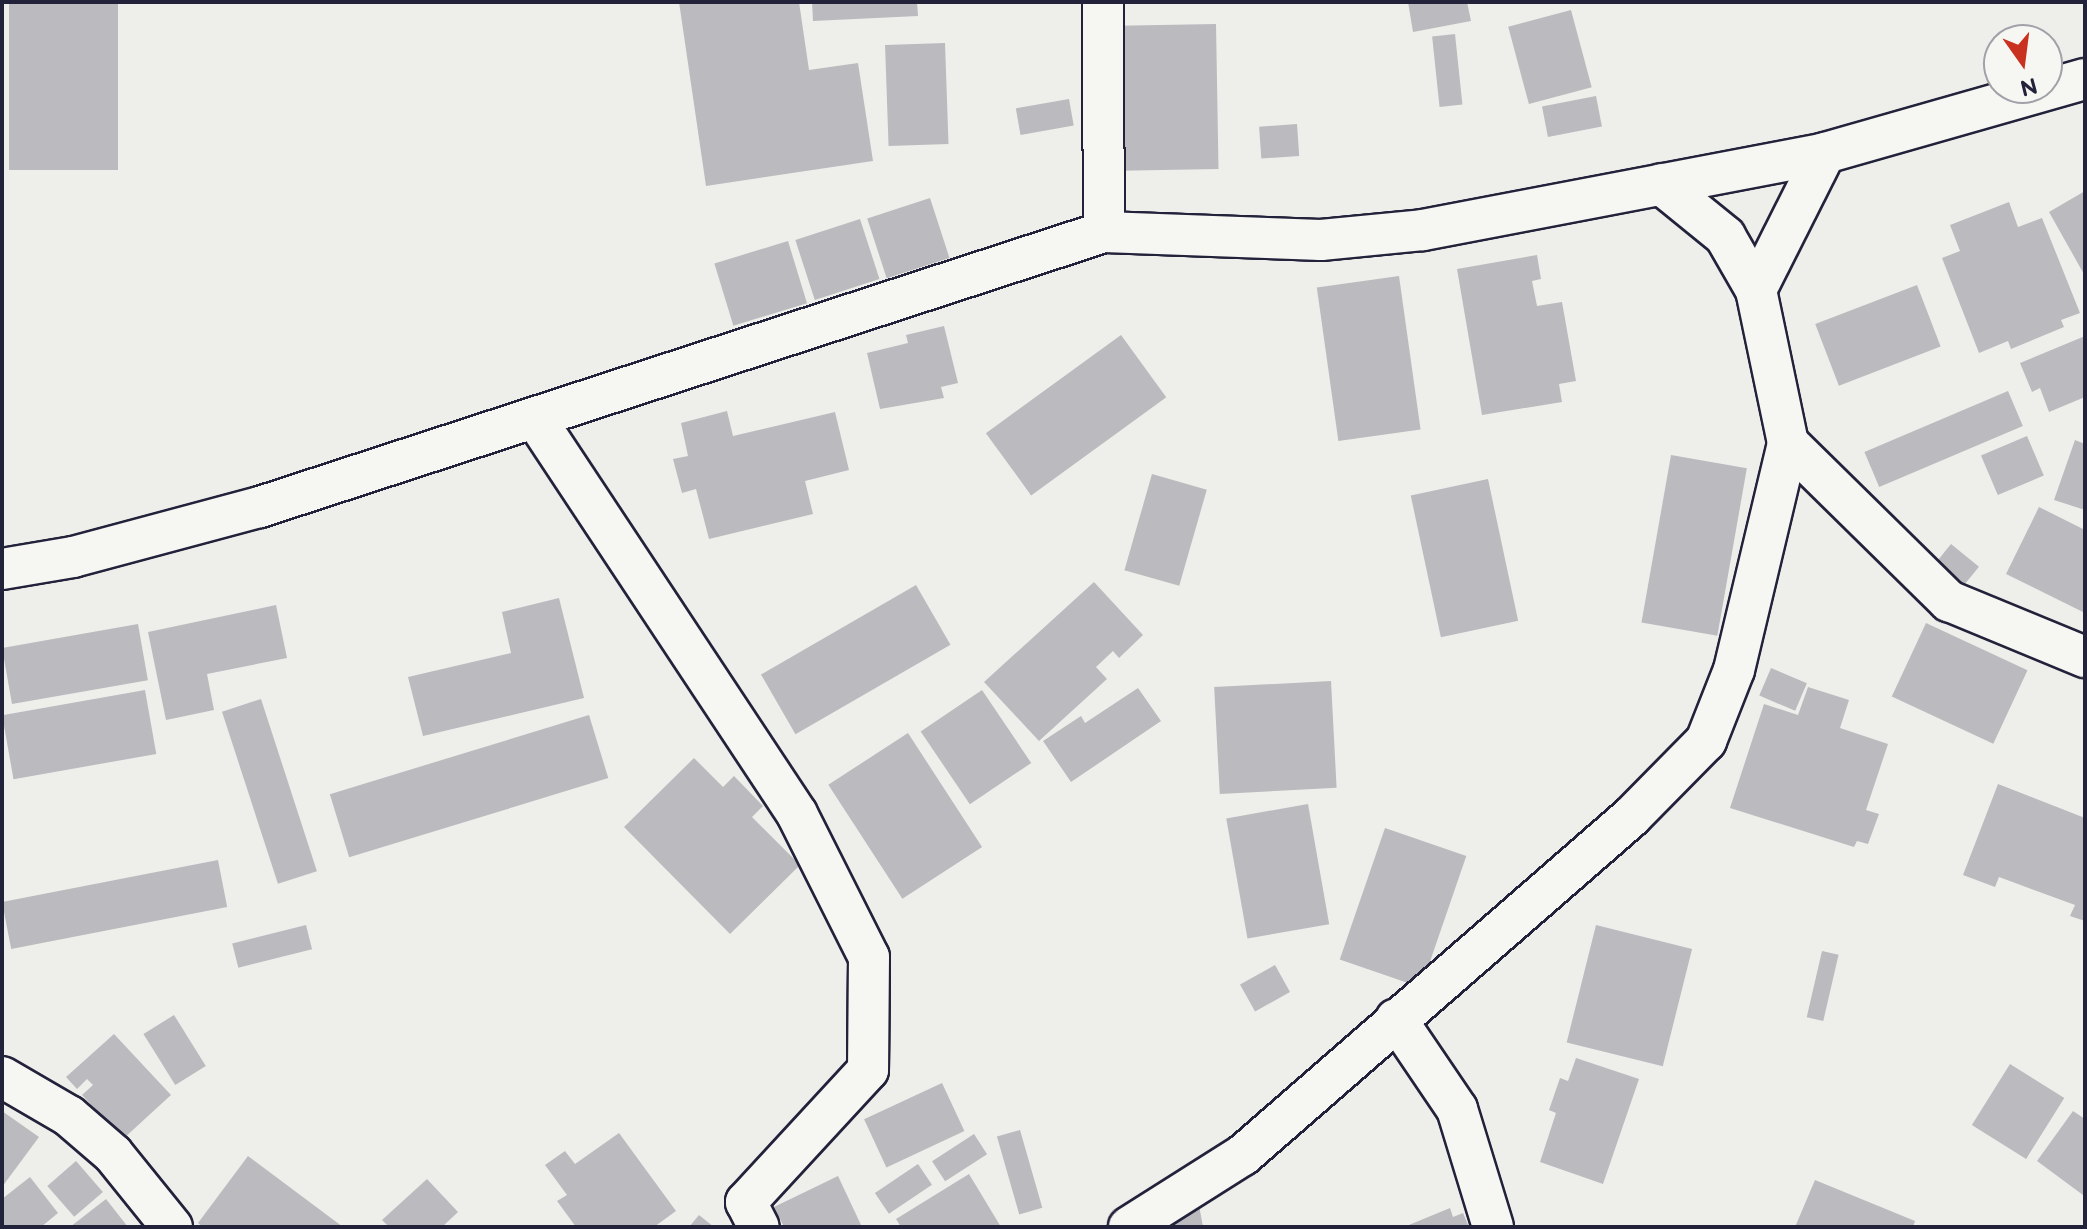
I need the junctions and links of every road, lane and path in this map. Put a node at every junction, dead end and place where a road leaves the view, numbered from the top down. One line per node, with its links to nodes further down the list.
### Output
1 (1103, 2): 5 (street)
2 (2085, 79): 3 (street)
3 (1825, 153): 4 (street); 6 (street)
4 (1661, 184): 5 (street); 6 (street)
5 (1104, 232): 7 (street)
6 (1756, 290): 8 (street)
7 (537, 421): 9 (street); 14 (street)
8 (1788, 443): 10 (street); 11 (street)
9 (2, 569)
10 (2085, 657)
11 (1396, 1019): 15 (street); 16 (street)
12 (2, 1077): 13 (street)
13 (172, 1227)
14 (759, 1227)
15 (1129, 1227)
16 (1493, 1227)

